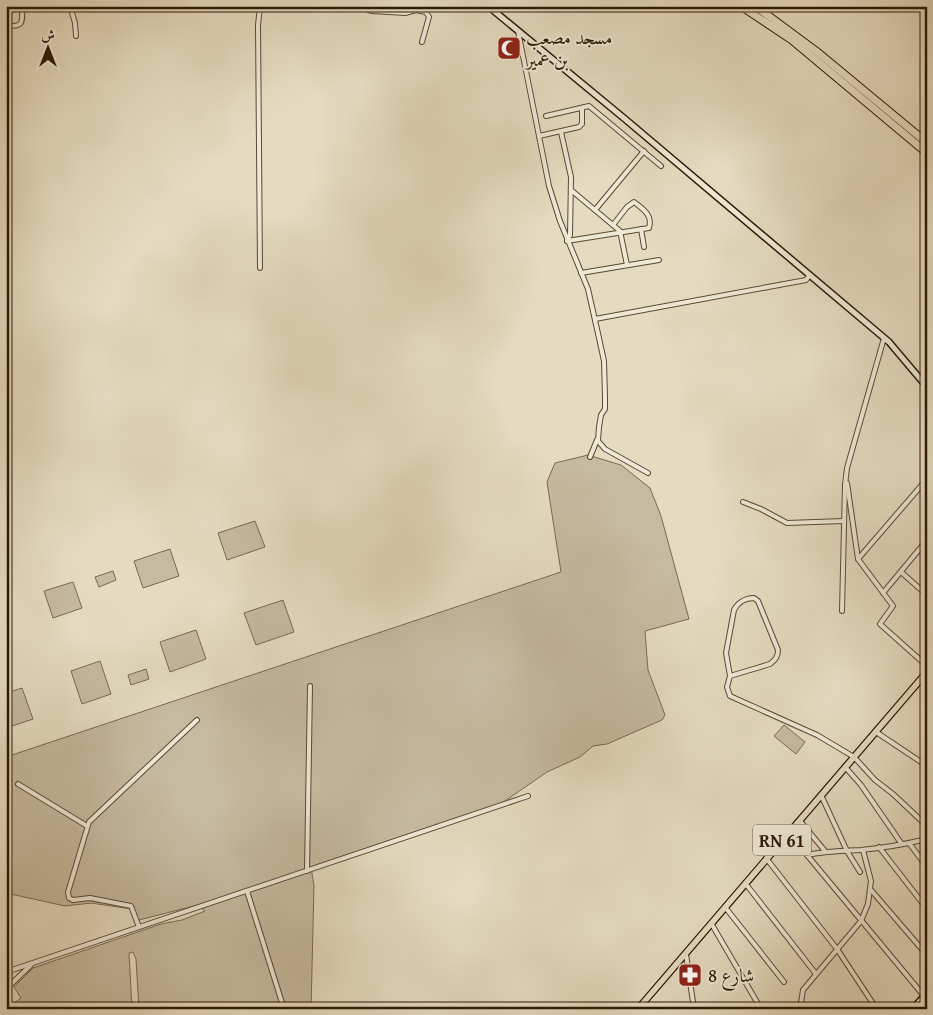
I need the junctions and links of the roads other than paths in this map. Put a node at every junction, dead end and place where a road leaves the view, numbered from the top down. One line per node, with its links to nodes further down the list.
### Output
1 (22, 6): 10 (street)
2 (70, 6): 12 (street)
3 (260, 6): 31 (street)
4 (366, 6): 9 (street)
5 (406, 6): 9 (street)
6 (488, 6): 11 (main road)
7 (741, 6): 20 (highway)
8 (755, 6): 18 (highway)
9 (405, 13): 13 (street)
10 (6, 26)
11 (518, 30): 17 (street); 33 (main road)
12 (76, 36)
13 (422, 42)
14 (582, 108): 15 (street); 16 (street); 19 (street)
15 (546, 116)
16 (561, 132): 17 (street); 22 (street)
17 (539, 136): 27 (street)
18 (927, 143)
19 (644, 151): 21 (street); 23 (street)
20 (927, 153)
21 (661, 166)
22 (571, 190): 23 (street); 27 (street)
23 (596, 210): 24 (street)
24 (613, 225): 25 (street); 26 (street)
25 (641, 229): 26 (street); 28 (street)
26 (621, 232): 27 (street); 30 (street)
27 (567, 241): 32 (street)
28 (644, 247)
29 (659, 260): 30 (street)
30 (627, 265): 32 (street)
31 (260, 268)
32 (581, 273): 34 (street)
33 (809, 276): 34 (street); 35 (main road)
34 (594, 319): 37 (street)
35 (884, 338): 36 (main road); 40 (street)
36 (927, 387)
37 (598, 438): 38 (street); 39 (street)
38 (590, 457)
39 (648, 473)
40 (846, 475): 43 (street); 45 (street)
41 (927, 479): 45 (street)
42 (743, 502): 43 (street)
43 (844, 521): 49 (street)
44 (927, 540): 46 (street)
45 (858, 559): 47 (street)
46 (901, 572): 47 (street); 48 (street)
47 (883, 593): 50 (street)
48 (927, 595)
49 (842, 611)
50 (927, 666)
51 (927, 672): 55 (main road, RN 61)
52 (730, 676): 52 (street); 56 (street)
53 (310, 686): 76 (street)
54 (197, 720): 63 (street)
55 (876, 732): 56 (main road, RN 61); 57 (street)
56 (854, 757): 58 (main road, RN 61); 64 (street)
57 (927, 766)
58 (846, 768): 61 (main road, RN 61); 67 (street)
59 (18, 784): 63 (street)
60 (528, 796): 76 (street)
61 (821, 796): 62 (main road, RN 61); 72 (street)
62 (800, 821): 65 (main road, RN 61); 71 (street)
63 (87, 826): 85 (street)
64 (927, 826)
65 (788, 835): 73 (street); 74 (main road, RN 61)
66 (927, 839): 68 (street)
67 (902, 843): 68 (street); 69 (street)
68 (910, 843): 75 (street)
69 (879, 847): 70 (street); 82 (street)
70 (863, 850): 72 (street); 79 (street)
71 (825, 851): 72 (street); 73 (street)
72 (847, 851): 77 (street)
73 (807, 855): 83 (street)
74 (766, 858): 78 (main road, RN 61); 86 (street)
75 (927, 867)
76 (306, 871): 80 (street)
77 (860, 872)
78 (744, 883): 81 (main road, RN 61); 91 (street)
79 (871, 890): 83 (street); 88 (street)
80 (248, 891): 85 (street); 96 (street)
81 (725, 907): 84 (main road, RN 61); 92 (street)
82 (927, 909)
83 (861, 920): 86 (street); 94 (street)
84 (711, 923): 87 (main road, RN 61); 99 (street)
85 (139, 927): 89 (street)
86 (837, 949): 91 (street); 95 (street)
87 (686, 954): 97 (main road, RN 61); 98 (street)
88 (926, 954)
89 (33, 963): 90 (street); 93 (street)
90 (6, 972)
91 (816, 974): 100 (street)
92 (784, 982)
93 (6, 989)
94 (925, 995): 101 (main road)
95 (874, 1005)
96 (284, 1009)
97 (638, 1009)
98 (694, 1009)
99 (761, 1009)
100 (800, 1009)
101 (913, 1009)

